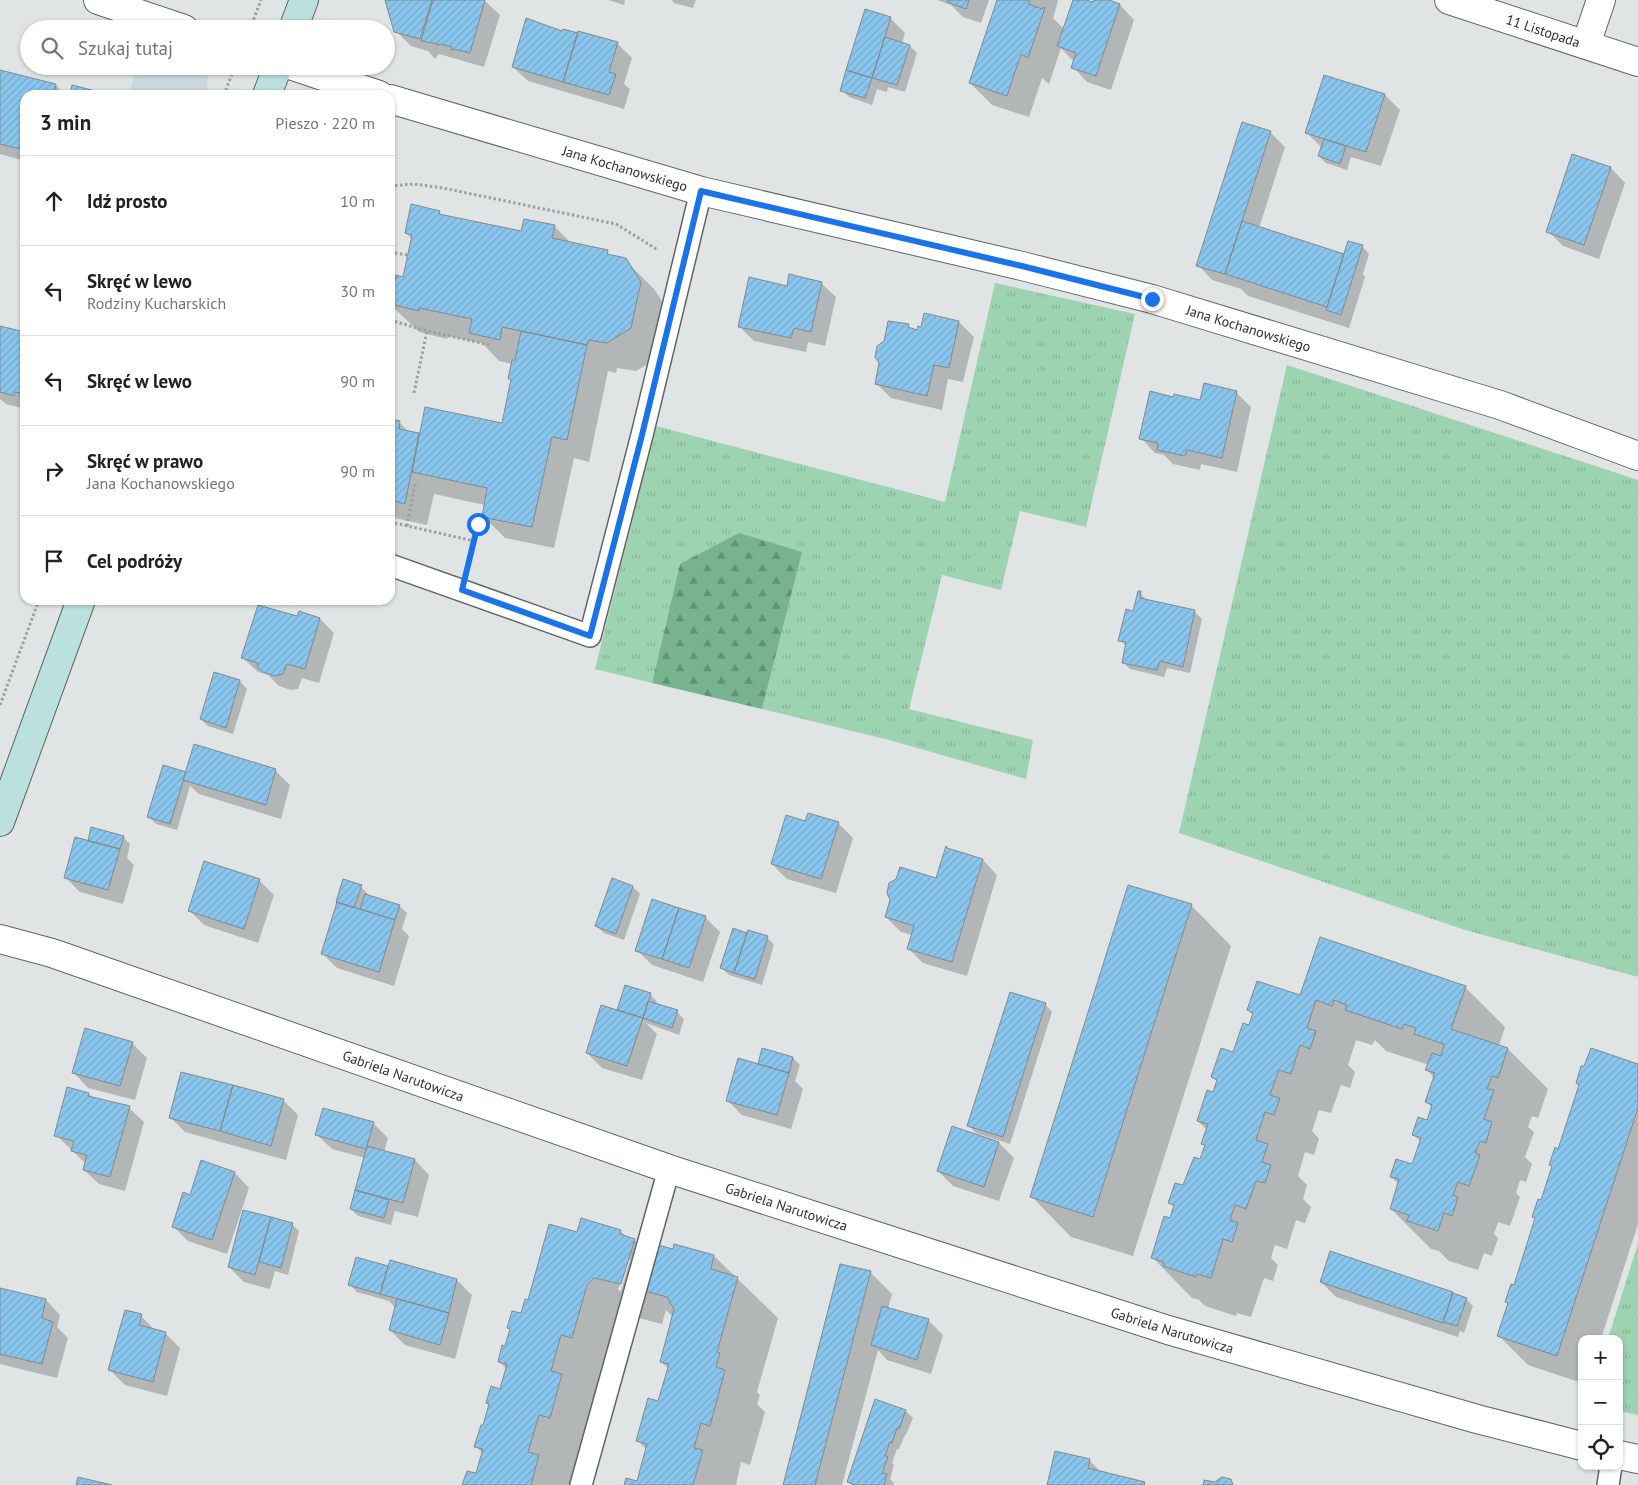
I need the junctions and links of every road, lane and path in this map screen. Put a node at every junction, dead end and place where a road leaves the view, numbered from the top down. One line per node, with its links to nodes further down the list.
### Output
1 (98, 0): 6 (street)
2 (261, 0): 7 (path)
3 (304, 0): 8 (street)
4 (1449, 0): 9 (street, 11 Listopada)
5 (1601, 0): 9 (street)
6 (157, 20)
7 (253, 20)
8 (296, 20)
9 (1586, 44): 10 (street, 11 Listopada)
10 (1638, 62)
11 (232, 75): 14 (path)
12 (275, 75): 15 (street)
13 (320, 75): 16 (street)
14 (226, 90)
15 (269, 90)
16 (364, 90)
17 (395, 99): 19 (street, Jana Kochanowskiego)
18 (395, 186): 22 (path)
19 (701, 191): 22 (lane); 27 (street, Jana Kochanowskiego)
20 (395, 253): 21 (path)
21 (407, 256)
22 (683, 268): 34 (lane)
23 (395, 322): 24 (path)
24 (426, 331): 25 (path); 26 (path)
25 (490, 345)
26 (414, 393)
27 (1638, 456)
28 (415, 484): 31 (path)
29 (395, 523): 31 (path)
30 (478, 524): 32 (path)
31 (407, 526): 32 (path)
32 (474, 540): 34 (path)
33 (395, 568): 34 (lane)
34 (462, 590)
35 (37, 605): 37 (path)
36 (79, 605): 38 (street)
37 (0, 705)
38 (0, 822)
39 (0, 939): 40 (street, Gabriela Narutowicza)
40 (669, 1169): 41 (street, Gabriela Narutowicza); 45 (lane)
41 (1578, 1445)
42 (1623, 1456): 43 (street)
43 (1638, 1459)
44 (1610, 1470): 46 (lane)
45 (581, 1485)
46 (1608, 1485)

